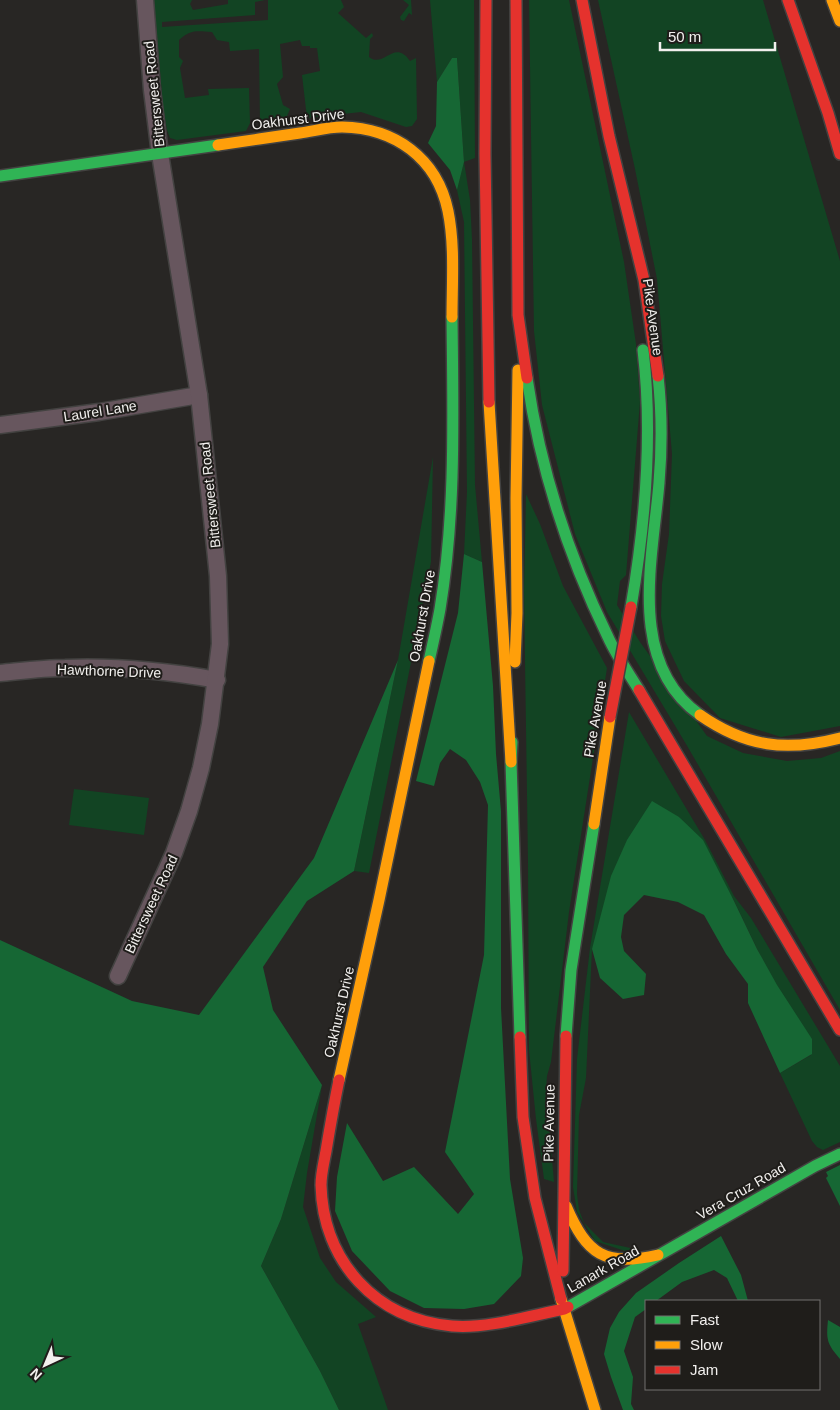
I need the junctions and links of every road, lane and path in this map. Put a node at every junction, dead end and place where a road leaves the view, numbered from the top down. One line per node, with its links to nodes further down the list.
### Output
1 (146, 0): 10 (street, Bittersweet Road)
2 (486, 0): 20 (main road)
3 (516, 0): 14 (main road)
4 (582, 0): 9 (main road)
5 (788, 0): 8 (main road)
6 (832, 0): 7 (main road)
7 (840, 22)
8 (828, 113): 11 (main road); 12 (main road)
9 (609, 136): 19 (main road); 24 (main road, Pike Avenue, bridge)
10 (160, 154): 13 (main road, Oakhurst Drive); 15 (street, Bittersweet Road); 26 (main road, Oakhurst Drive)
11 (840, 154)
12 (840, 168)
13 (0, 176)
14 (518, 315): 20 (main road); 22 (main road)
15 (199, 395): 16 (street, Laurel Lane); 18 (street, Bittersweet Road)
16 (0, 425)
17 (0, 673): 18 (street, Hawthorne Drive)
18 (217, 680): 21 (street, Bittersweet Road)
19 (840, 738)
20 (512, 762): 26 (main road, Pike Avenue)
21 (118, 976)
22 (840, 1030)
23 (840, 1154): 25 (main road, Vera Cruz Road)
24 (563, 1197): 25 (main road); 26 (main road, Pike Avenue)
25 (658, 1255): 26 (main road, Lanark Road)
26 (564, 1309): 27 (main road, Pike Avenue)
27 (595, 1410)

